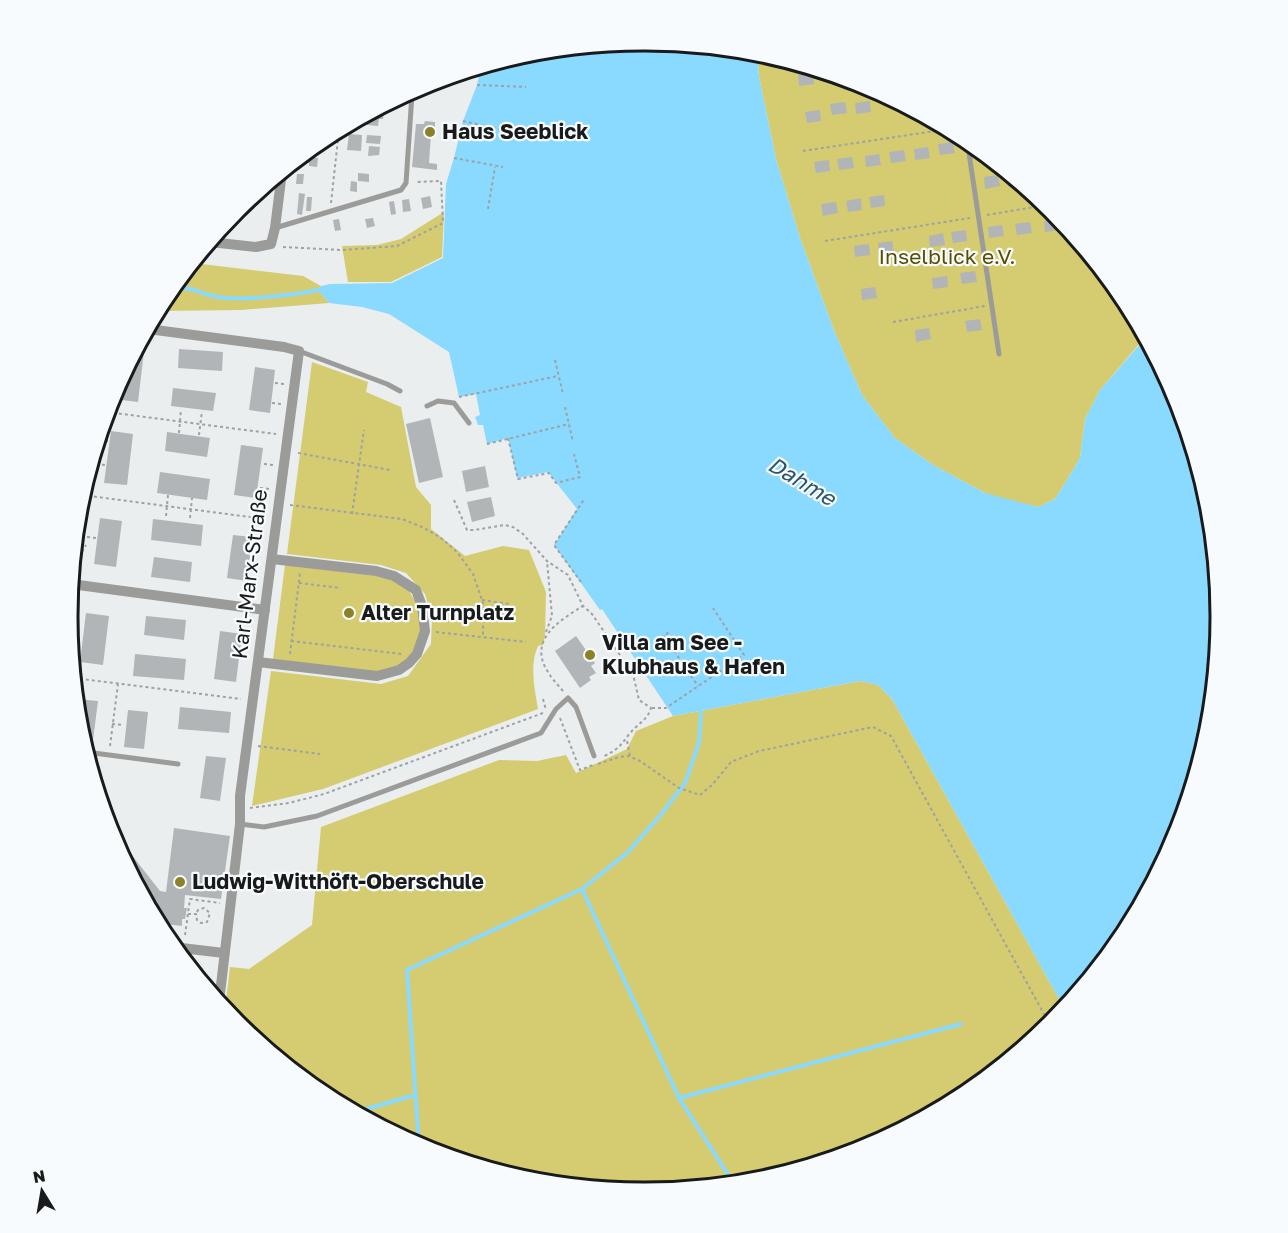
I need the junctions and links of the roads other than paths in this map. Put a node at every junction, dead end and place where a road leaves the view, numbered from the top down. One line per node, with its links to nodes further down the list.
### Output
1 (412, 101): 4 (lane)
2 (969, 154): 8 (lane)
3 (281, 183): 4 (street)
4 (275, 228): 5 (street)
5 (220, 243)
6 (157, 329): 7 (street)
7 (298, 351): 9 (lane); 12 (street, Karl-Marx-Straße)
8 (999, 354)
9 (400, 391)
10 (428, 406): 11 (lane)
11 (469, 423)
12 (268, 555): 14 (street, Karl-Marx-Straße); 15 (street)
13 (80, 585): 14 (street)
14 (265, 610): 15 (street, Karl-Marx-Straße)
15 (258, 662): 19 (street, Karl-Marx-Straße)
16 (96, 753): 18 (lane)
17 (594, 756): 19 (lane)
18 (178, 764)
19 (240, 824): 21 (street, Karl-Marx-Straße)
20 (186, 948): 21 (street)
21 (225, 953): 22 (street, Karl-Marx-Straße)
22 (220, 991)

